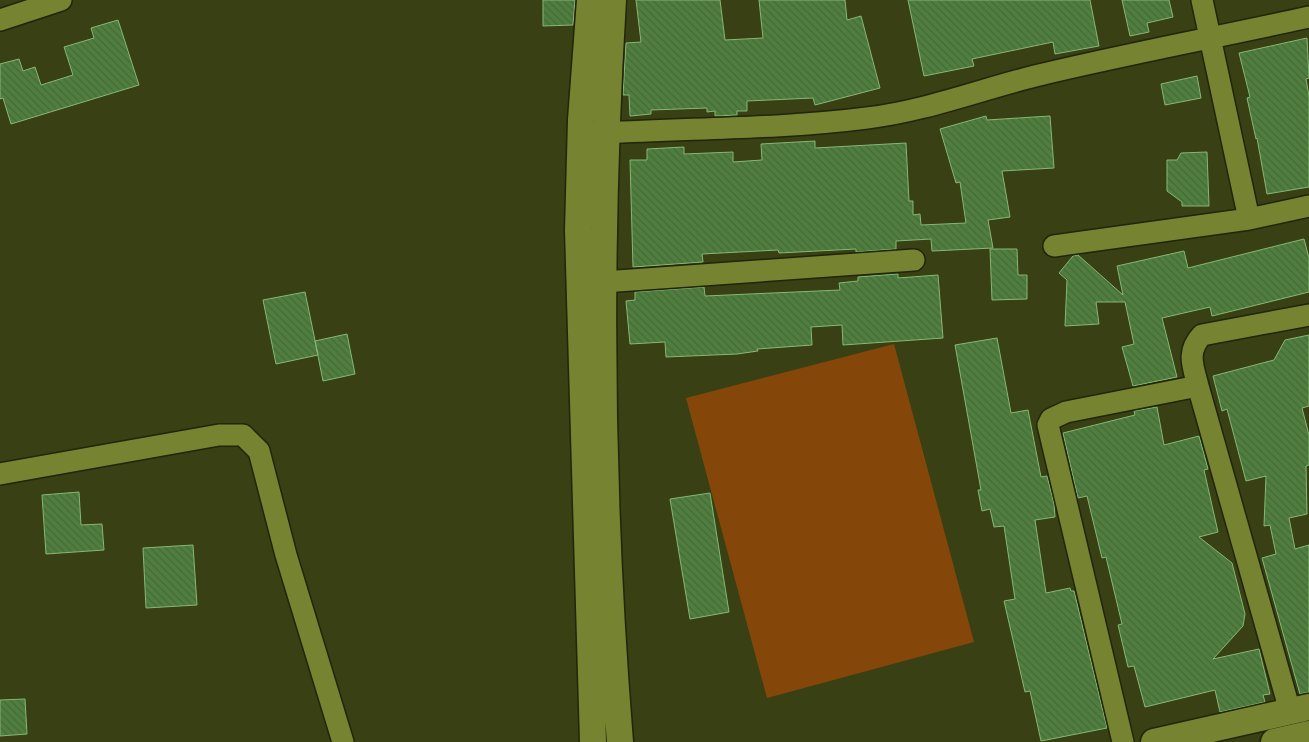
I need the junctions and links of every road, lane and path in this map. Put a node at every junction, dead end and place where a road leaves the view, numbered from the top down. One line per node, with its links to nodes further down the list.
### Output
1 (61, 0): 6 (street)
2 (590, 0): 20 (street)
3 (613, 0): 8 (street)
4 (1202, 0): 7 (street)
5 (1309, 16): 7 (street)
6 (0, 20)
7 (1210, 37): 8 (street); 10 (street)
8 (606, 132): 13 (street)
9 (1309, 206): 10 (street)
10 (1250, 219): 11 (street)
11 (1054, 246)
12 (914, 260): 13 (street)
13 (603, 282): 21 (street)
14 (1309, 315): 15 (street)
15 (1198, 386): 17 (street); 22 (street)
16 (0, 474): 19 (street)
17 (1300, 709): 23 (street)
18 (1309, 734): 24 (street)
19 (343, 742)
20 (593, 742)
21 (620, 742)
22 (1123, 742)
23 (1154, 742)
24 (1274, 742)

